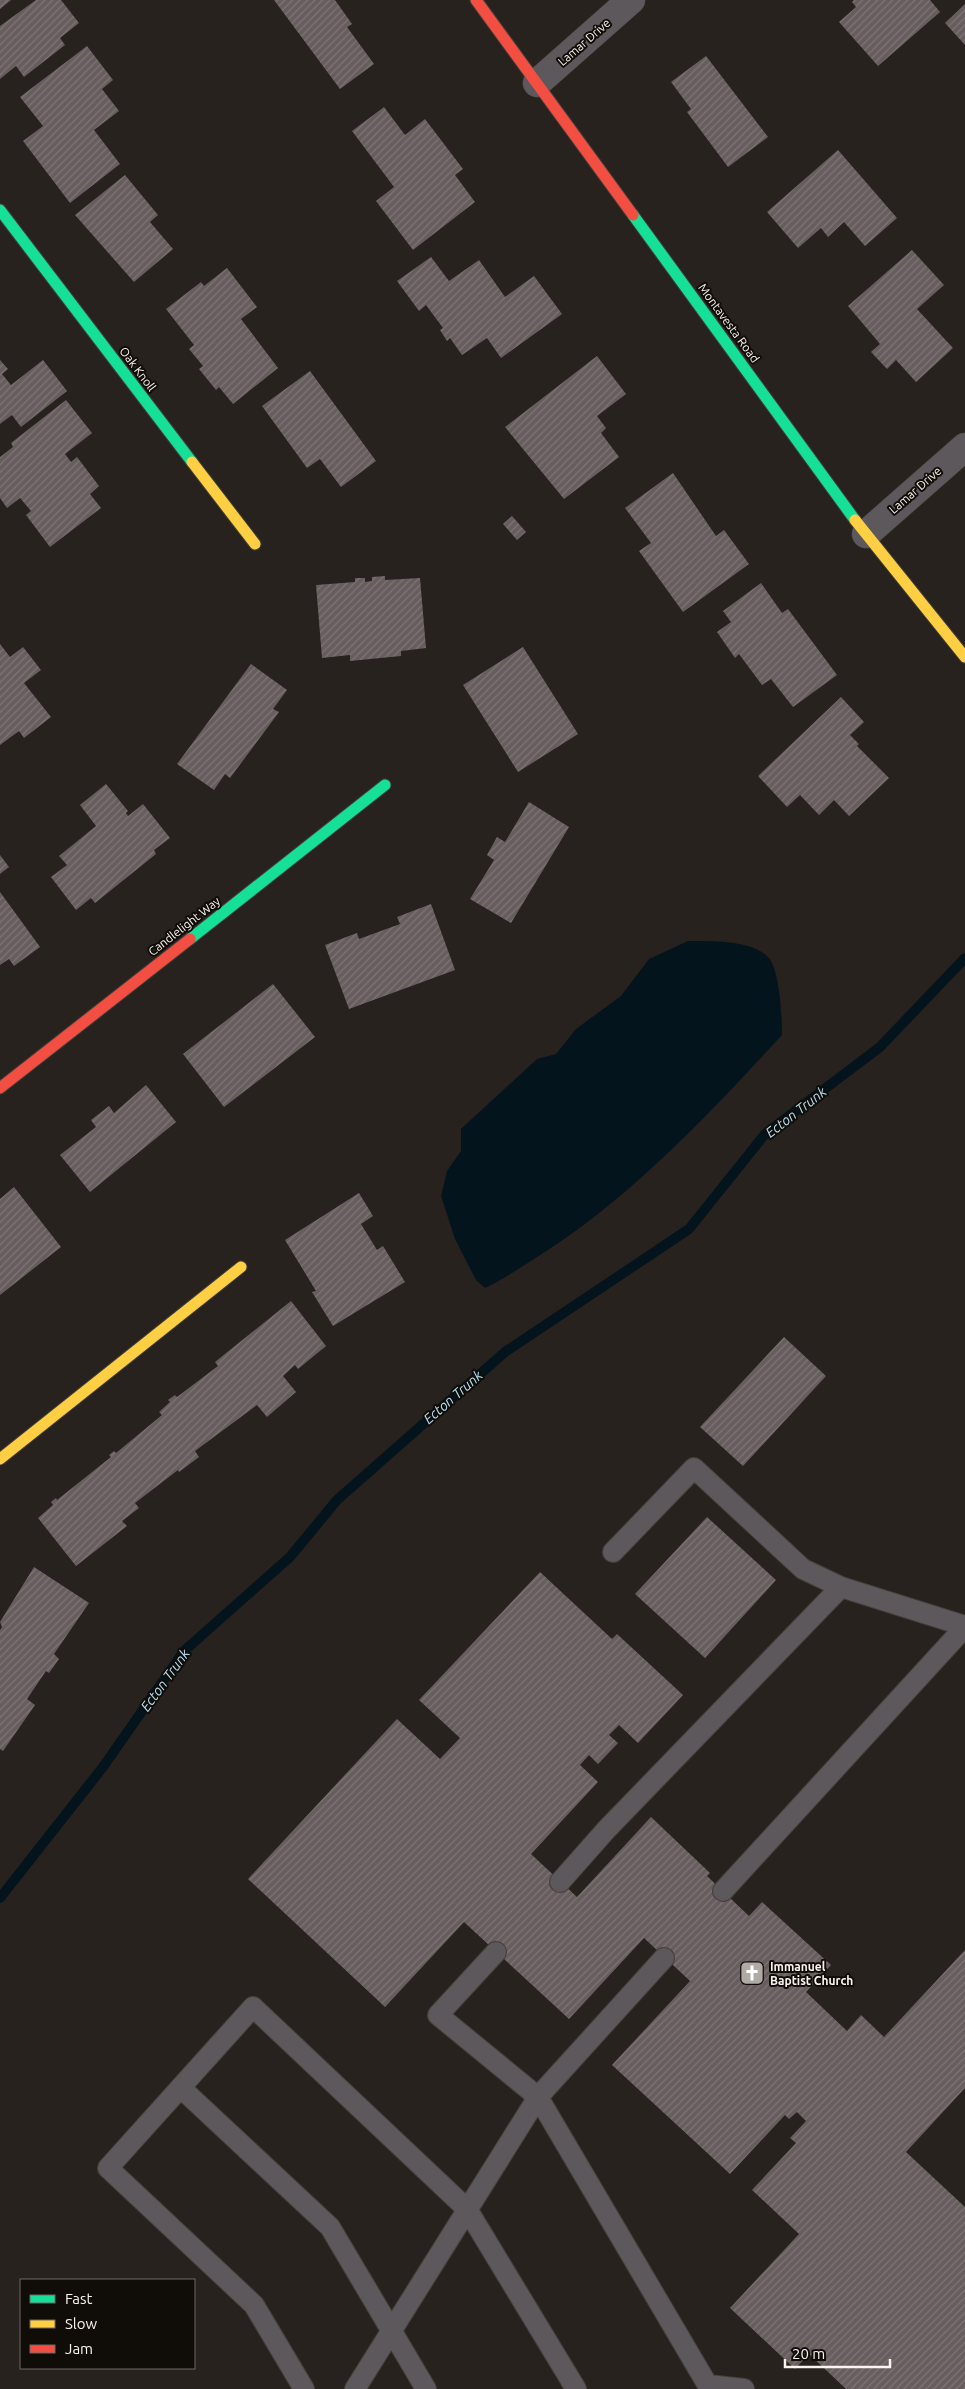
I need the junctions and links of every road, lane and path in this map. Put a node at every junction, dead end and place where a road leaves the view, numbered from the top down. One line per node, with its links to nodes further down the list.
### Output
1 (476, 0): 3 (street, Montavesta Road)
2 (631, 0): 3 (street, Lamar Drive)
3 (537, 83): 6 (street, Montavesta Road)
4 (0, 210): 7 (street, Oak Knoll)
5 (965, 447): 6 (street, Lamar Drive)
6 (866, 534): 8 (street, Montavesta Road)
7 (255, 544)
8 (965, 657)
9 (385, 785): 10 (street, Candlelight Way)
10 (0, 1088)
11 (241, 1267): 12 (street)
12 (0, 1459)
13 (614, 1552): 14 (lane)
14 (841, 1587): 15 (lane); 16 (lane)
15 (965, 1626): 17 (lane)
16 (560, 1882)
17 (723, 1891)
18 (496, 1952): 21 (lane)
19 (664, 1958): 21 (lane)
20 (181, 2088): 22 (lane); 23 (lane); 25 (lane)
21 (538, 2096): 22 (lane); 24 (lane)
22 (467, 2210): 23 (lane); 28 (lane)
23 (390, 2332): 26 (lane); 27 (lane)
24 (709, 2387): 29 (lane)
25 (304, 2389)
26 (355, 2389)
27 (426, 2389)
28 (576, 2389)
29 (744, 2389)

